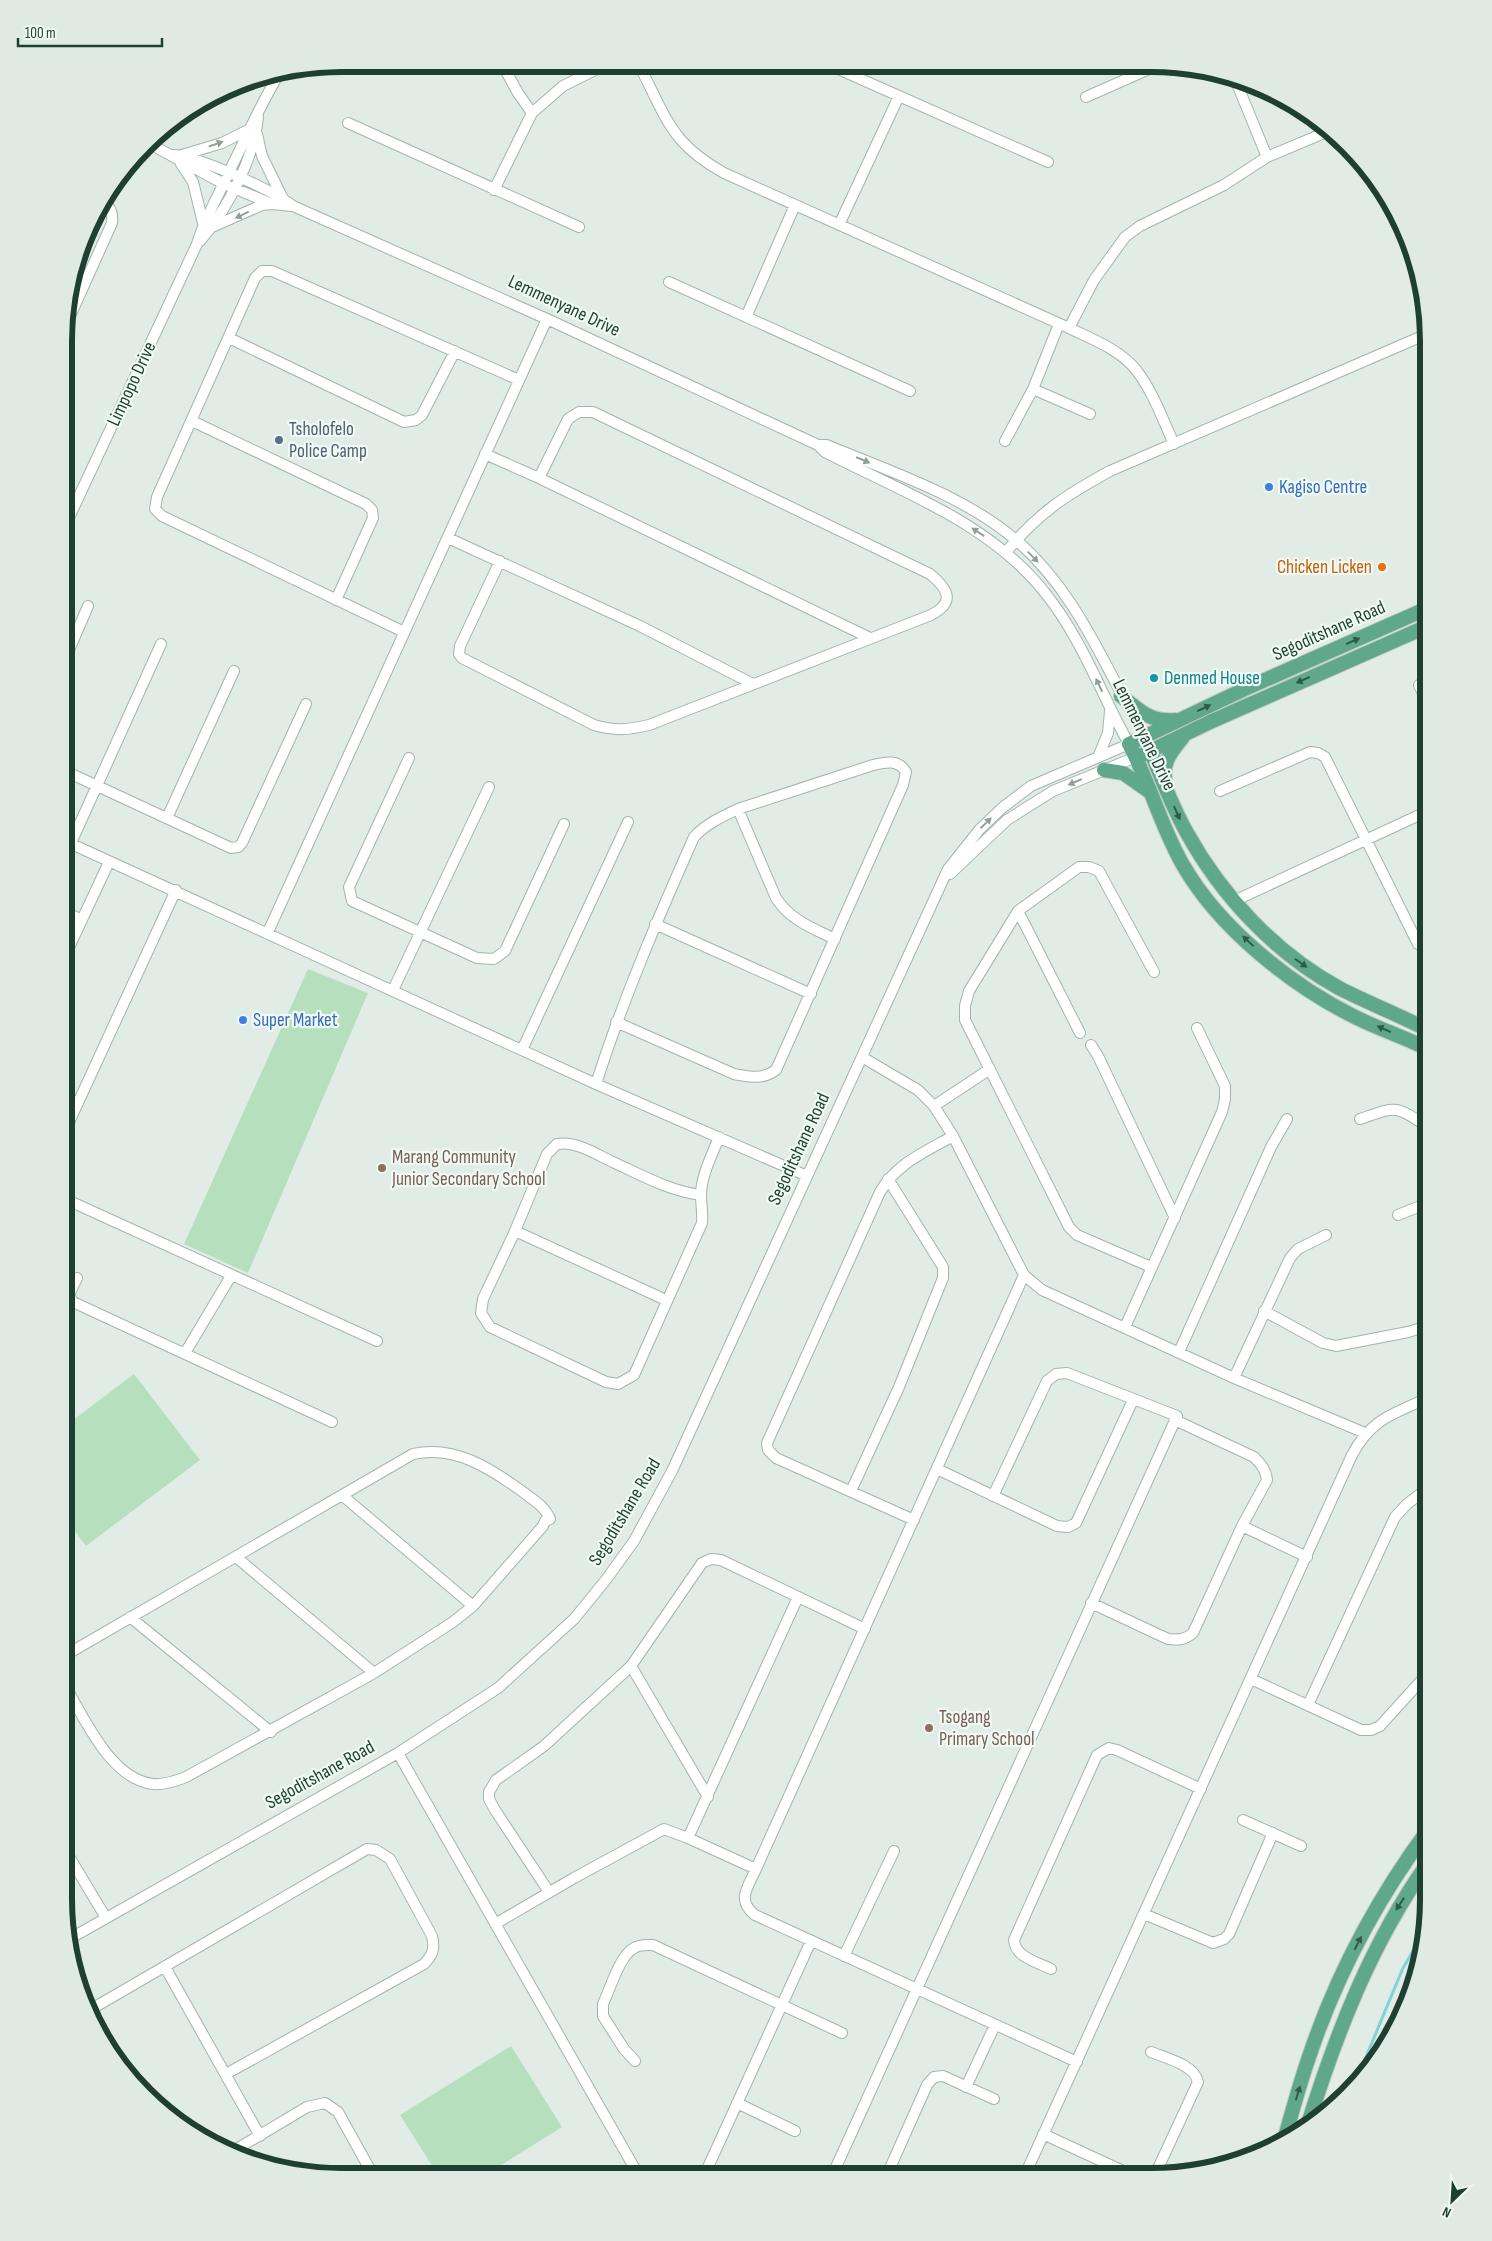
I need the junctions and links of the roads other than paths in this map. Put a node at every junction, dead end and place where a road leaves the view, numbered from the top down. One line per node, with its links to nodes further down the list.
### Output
1 (506, 72): 10 (street)
2 (590, 72): 10 (street)
3 (643, 72): 25 (street)
4 (845, 72): 8 (street)
5 (1142, 72): 9 (street)
6 (275, 81): 12 (street)
7 (1239, 88): 16 (street)
8 (898, 96): 17 (street); 29 (street)
9 (1086, 97)
10 (532, 113): 22 (street)
11 (348, 123): 22 (street)
12 (253, 131): 15 (street, one-way to 12); 18 (street, Limpopo Drive); 19 (street, Limpopo Drive); 23 (street)
13 (1322, 134): 16 (street)
14 (156, 147): 15 (street)
15 (178, 157): 18 (street); 20 (street); 28 (street)
16 (1267, 157): 37 (street)
17 (1048, 162)
18 (229, 173): 19 (street); 20 (street, Limpopo Drive)
19 (239, 177): 21 (street, Limpopo Drive); 23 (street)
20 (224, 184): 21 (street); 28 (street, Limpopo Drive)
21 (234, 188): 24 (street); 28 (street, Limpopo Drive)
22 (494, 190): 30 (street)
23 (282, 197): 27 (street)
24 (272, 204): 27 (street); 28 (street, one-way to 28)
25 (795, 205): 29 (street); 35 (street)
26 (109, 206): 32 (street)
27 (293, 206): 36 (street, Lemmenyane Drive)
28 (208, 225): 51 (street, Limpopo Drive)
29 (839, 225): 37 (street)
30 (579, 227)
31 (82, 274): 32 (street)
32 (88, 277): 34 (street)
33 (669, 282): 35 (street)
34 (75, 304)
35 (746, 317): 43 (street)
36 (547, 319): 41 (street); 48 (street, Lemmenyane Drive)
37 (1064, 326): 42 (street); 47 (street)
38 (1420, 337): 47 (street)
39 (229, 338): 40 (street); 40 (street); 45 (street)
40 (455, 351): 41 (street)
41 (519, 380): 49 (street)
42 (1033, 388): 44 (street); 46 (street)
43 (910, 391)
44 (1090, 414)
45 (192, 421): 56 (street); 56 (street)
46 (1005, 441)
47 (1174, 444): 53 (street)
48 (818, 445): 53 (street, Lemmenyane Drive, one-way to 53); 54 (street, Lemmenyane Drive, one-way to 48)
49 (485, 454): 50 (street); 52 (street)
50 (539, 478): 61 (street); 61 (street)
51 (72, 511)
52 (448, 538): 55 (street); 60 (street)
53 (1016, 540): 54 (street); 66 (street, Lemmenyane Drive, one-way to 66)
54 (1006, 552): 68 (street, Lemmenyane Drive, one-way to 54)
55 (500, 561): 65 (street); 65 (street)
56 (336, 600): 60 (street)
57 (88, 606): 62 (street)
58 (1420, 612): 69 (main road, Segoditshane Road, one-way to 58)
59 (1420, 630): 70 (main road, Segoditshane Road, one-way to 70)
60 (404, 632): 100 (street)
61 (870, 638): 65 (street)
62 (72, 643)
63 (161, 644): 79 (street)
64 (234, 671): 86 (street)
65 (753, 684)
66 (1121, 696): 69 (main road); 71 (street, Lemmenyane Drive)
67 (306, 704): 86 (street)
68 (1110, 709): 72 (street, Lemmenyane Drive); 74 (street)
69 (1179, 720): 71 (main road, Segoditshane Road)
70 (1186, 734): 73 (main road, Segoditshane Road); 81 (main road)
71 (1144, 736): 72 (main road, Segoditshane Road); 73 (main road, Lemmenyane Drive)
72 (1129, 744): 74 (street, Segoditshane Road); 75 (main road, Lemmenyane Drive)
73 (1150, 751): 75 (main road, Segoditshane Road); 81 (main road, Lemmenyane Drive)
74 (1099, 755): 93 (street, Segoditshane Road, one-way to 74)
75 (1136, 757): 77 (street, Segoditshane Road); 83 (main road, Lemmenyane Drive)
76 (409, 758): 101 (street)
77 (1104, 770): 83 (main road); 93 (street, Segoditshane Road, one-way to 93)
78 (72, 774): 79 (street)
79 (96, 786): 86 (street); 89 (street)
80 (489, 787): 101 (street)
81 (1166, 788): 95 (main road, Lemmenyane Drive, one-way to 95)
82 (1220, 791): 90 (street)
83 (1153, 794): 113 (main road, Lemmenyane Drive, one-way to 83)
84 (738, 809): 99 (street); 102 (street); 102 (street)
85 (1420, 815): 90 (street)
86 (166, 818)
87 (628, 822): 114 (street)
88 (564, 824): 101 (street)
89 (72, 834)
90 (1366, 839): 95 (street); 104 (street)
91 (72, 844): 92 (street)
92 (109, 862): 94 (street); 98 (street)
93 (947, 875): 115 (street, Segoditshane Road)
94 (176, 890): 100 (street); 119 (street)
95 (1234, 901): 109 (main road, Lemmenyane Drive, one-way to 109)
96 (1018, 911): 105 (street); 111 (street); 116 (street)
97 (72, 915): 98 (street)
98 (82, 920): 103 (street)
99 (655, 924): 107 (street); 108 (street)
100 (268, 932): 106 (street)
101 (420, 932): 106 (street)
102 (835, 940): 107 (street)
103 (72, 941)
104 (1418, 944)
105 (1154, 972)
106 (393, 990): 114 (street)
107 (811, 994): 108 (street)
108 (616, 1022): 117 (street)
109 (1420, 1026)
110 (1197, 1028): 131 (street)
111 (1080, 1033)
112 (1091, 1045): 131 (street)
113 (1420, 1045)
114 (522, 1050): 117 (street)
115 (862, 1057): 118 (street); 125 (street, Segoditshane Road)
116 (990, 1069): 118 (street); 134 (street)
117 (596, 1084): 124 (street)
118 (934, 1106): 123 (street)
119 (72, 1116)
120 (1287, 1119): 145 (street)
121 (1360, 1119): 122 (street)
122 (1420, 1122)
123 (953, 1136): 126 (street); 135 (street)
124 (719, 1138): 125 (street); 127 (street)
125 (808, 1176): 175 (street, Segoditshane Road)
126 (888, 1179): 154 (street); 154 (street)
127 (701, 1196): 132 (street); 140 (street)
128 (72, 1202): 136 (street)
129 (1420, 1205): 130 (street)
130 (1398, 1215)
131 (1175, 1218): 134 (street)
132 (515, 1231): 140 (street); 140 (street)
133 (1326, 1235): 141 (street)
134 (1152, 1267): 142 (street)
135 (1024, 1275): 142 (street); 153 (street)
136 (231, 1276): 144 (street); 146 (street)
137 (77, 1278): 138 (street)
138 (72, 1289)
139 (72, 1300): 146 (street)
140 (666, 1300)
141 (1264, 1311): 143 (street); 147 (street)
142 (1125, 1327): 145 (street)
143 (1420, 1328)
144 (377, 1341)
145 (1179, 1352): 147 (street)
146 (185, 1353): 151 (street)
147 (1234, 1378): 152 (street)
148 (1133, 1400): 150 (street); 157 (street); 157 (street)
149 (1420, 1402): 152 (street)
150 (1175, 1420): 159 (street); 163 (street)
151 (332, 1422)
152 (1365, 1433): 160 (street)
153 (938, 1469): 157 (street); 158 (street)
154 (851, 1491): 158 (street)
155 (1420, 1494): 173 (street)
156 (344, 1496): 161 (street); 164 (street); 164 (street)
157 (993, 1496)
158 (914, 1520): 166 (street)
159 (1242, 1526): 160 (street); 163 (street)
160 (1307, 1556): 170 (street)
161 (236, 1557): 165 (street); 169 (street)
162 (798, 1597): 166 (street); 168 (street); 177 (street)
163 (1091, 1604): 196 (street)
164 (473, 1606): 169 (street)
165 (130, 1617): 167 (street); 174 (street)
166 (865, 1629): 185 (street)
167 (72, 1651)
168 (631, 1666): 177 (street); 187 (street)
169 (374, 1673): 174 (street)
170 (1251, 1679): 173 (street); 176 (street)
171 (1420, 1682): 173 (street)
172 (72, 1697): 174 (street)
173 (1308, 1706)
174 (271, 1732)
175 (398, 1753): 189 (street, Segoditshane Road); 190 (street)
176 (1201, 1790): 188 (street); 195 (street)
177 (708, 1797): 180 (street)
178 (1243, 1820): 179 (street)
179 (1273, 1834): 182 (street); 188 (street)
180 (688, 1838): 185 (street); 187 (street)
181 (1420, 1842): 210 (main road, one-way to 181)
182 (1301, 1846)
183 (894, 1851): 193 (street)
184 (72, 1861): 189 (street)
185 (756, 1869): 192 (street)
186 (1420, 1875): 208 (main road, one-way to 208)
187 (549, 1892): 190 (street)
188 (1144, 1914): 203 (street)
189 (106, 1918): 191 (street, Segoditshane Road)
190 (495, 1924): 215 (street)
191 (75, 1936)
192 (811, 1941): 193 (street); 197 (street)
193 (844, 1956): 196 (street)
194 (165, 1967): 198 (street); 204 (street); 204 (street)
195 (1050, 1969)
196 (917, 1990): 199 (street); 217 (street)
197 (782, 2004): 200 (street); 202 (street); 207 (street)
198 (95, 2007)
199 (995, 2025): 203 (street); 205 (street)
200 (842, 2032)
201 (1151, 2052): 221 (street)
202 (635, 2061)
203 (1076, 2062): 211 (street)
204 (226, 2074): 212 (street)
205 (966, 2086): 206 (street); 218 (street)
206 (994, 2099)
207 (737, 2103): 209 (street); 216 (street)
208 (1311, 2115)
209 (795, 2131)
210 (1287, 2131)
211 (1043, 2134): 219 (street); 220 (street)
212 (260, 2136): 213 (street); 214 (street)
213 (239, 2148)
214 (369, 2168)
215 (634, 2168)
216 (708, 2168)
217 (836, 2168)
218 (890, 2168)
219 (1028, 2168)
220 (1117, 2168)
221 (1158, 2168)

